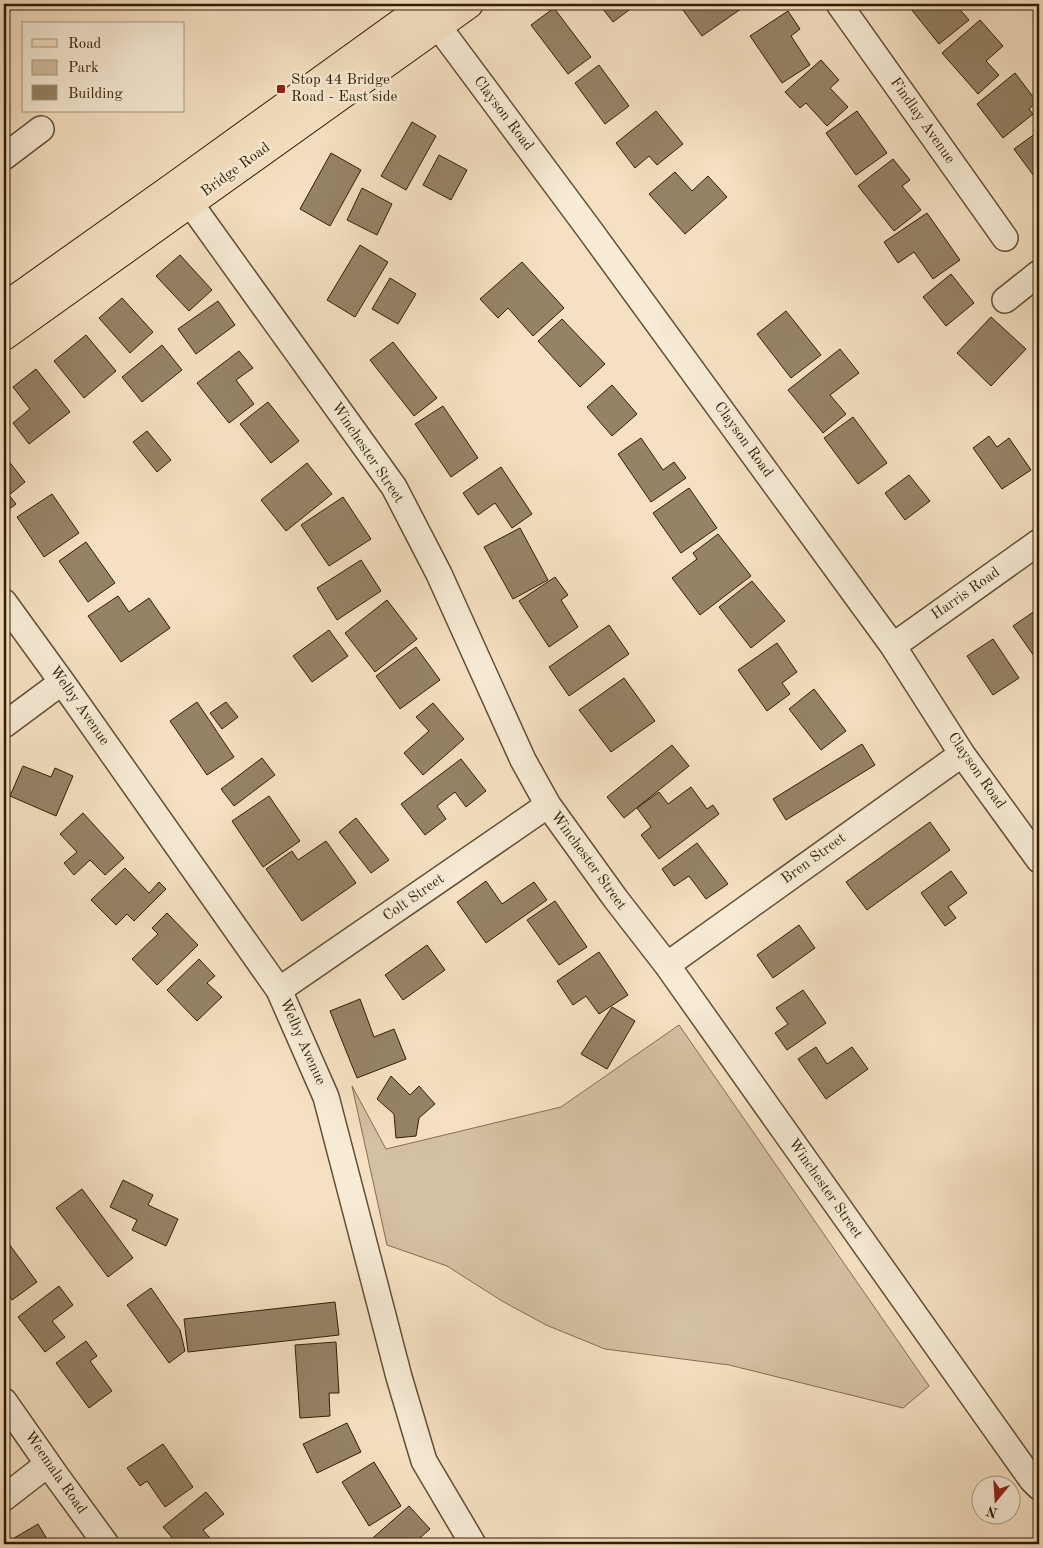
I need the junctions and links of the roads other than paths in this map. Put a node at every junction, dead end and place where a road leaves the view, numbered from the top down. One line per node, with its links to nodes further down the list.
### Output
1 (469, 4): 3 (main road, Bridge Road)
2 (839, 4): 7 (street, Findlay Avenue)
3 (430, 12): 6 (main road, Bridge Road); 14 (street, Clayson Road)
4 (41, 129): 5 (street)
5 (4, 157)
6 (183, 194): 10 (main road, Bridge Road); 11 (main road, Bridge Road); 18 (street, Winchester Street)
7 (1005, 238)
8 (1035, 283): 9 (street)
9 (1005, 300)
10 (4, 306)
11 (4, 336)
12 (1039, 542): 14 (street, Harris Road)
13 (4, 602): 15 (street, Welby Avenue)
14 (893, 646): 17 (street, Clayson Road)
15 (62, 682): 16 (street); 21 (street, Welby Avenue)
16 (4, 725)
17 (962, 754): 19 (street, Clayson Road); 20 (street, Bren Street)
18 (548, 805): 20 (street, Winchester Street); 21 (street, Colt Street)
19 (1039, 860)
20 (667, 965): 24 (street, Winchester Street)
21 (280, 990): 27 (street, Welby Avenue)
22 (4, 1400): 23 (street, Weemala Road)
23 (48, 1464): 25 (street); 26 (street, Weemala Road)
24 (1039, 1487)
25 (4, 1498)
26 (106, 1544)
27 (473, 1544)

